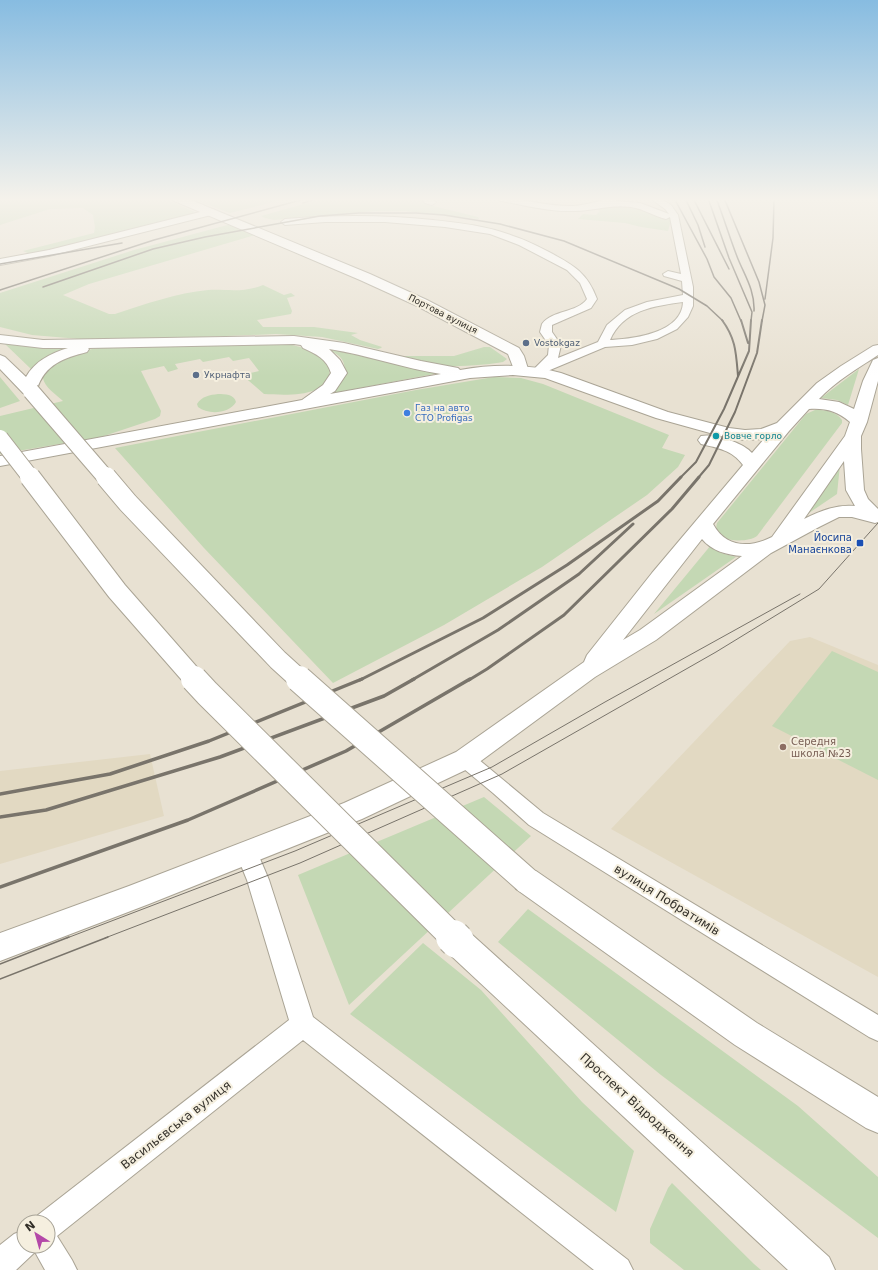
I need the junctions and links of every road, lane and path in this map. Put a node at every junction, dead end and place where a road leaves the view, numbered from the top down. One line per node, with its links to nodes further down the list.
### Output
1 (26, 257): 5 (street)
2 (319, 257): 16 (main road, Портова вулиця)
3 (551, 257): 17 (street)
4 (681, 257): 7 (street)
5 (0, 262)
6 (668, 274): 7 (street)
7 (688, 279): 8 (street)
8 (687, 298): 12 (street); 12 (street)
9 (0, 339): 11 (main road)
10 (294, 340): 11 (main road); 18 (main road); 21 (main road)
11 (107, 344): 20 (main road)
12 (603, 344): 17 (street)
13 (878, 349): 22 (main road)
14 (0, 360): 20 (main road)
15 (878, 363): 24 (main road)
16 (520, 369): 17 (main road); 18 (main road)
17 (538, 371): 19 (main road)
18 (470, 373): 21 (main road)
19 (586, 386): 23 (main road); 27 (main road)
20 (30, 390): 37 (main road, bridge)
21 (304, 404): 26 (main road)
22 (803, 406): 23 (main road); 24 (main road)
23 (783, 427): 27 (main road)
24 (856, 429): 28 (main road); 30 (main road)
25 (0, 438): 44 (main road, Проспект Відродження, bridge)
26 (0, 461)
27 (752, 465): 29 (main road)
28 (877, 517): 30 (main road)
29 (704, 525): 30 (main road); 31 (main road)
30 (771, 545): 31 (main road)
31 (587, 672): 32 (main road)
32 (465, 759): 33 (main road); 36 (street, вулиця Побратимів)
33 (247, 853): 34 (main road); 35 (street)
34 (0, 946)
35 (303, 1024): 38 (street, Васильєвська вулиця); 43 (street)
36 (878, 1029)
37 (878, 1116)
38 (56, 1219)
39 (16, 1251): 41 (street)
40 (52, 1254): 42 (street)
41 (0, 1264)
42 (62, 1270)
43 (618, 1270)
44 (816, 1270)

